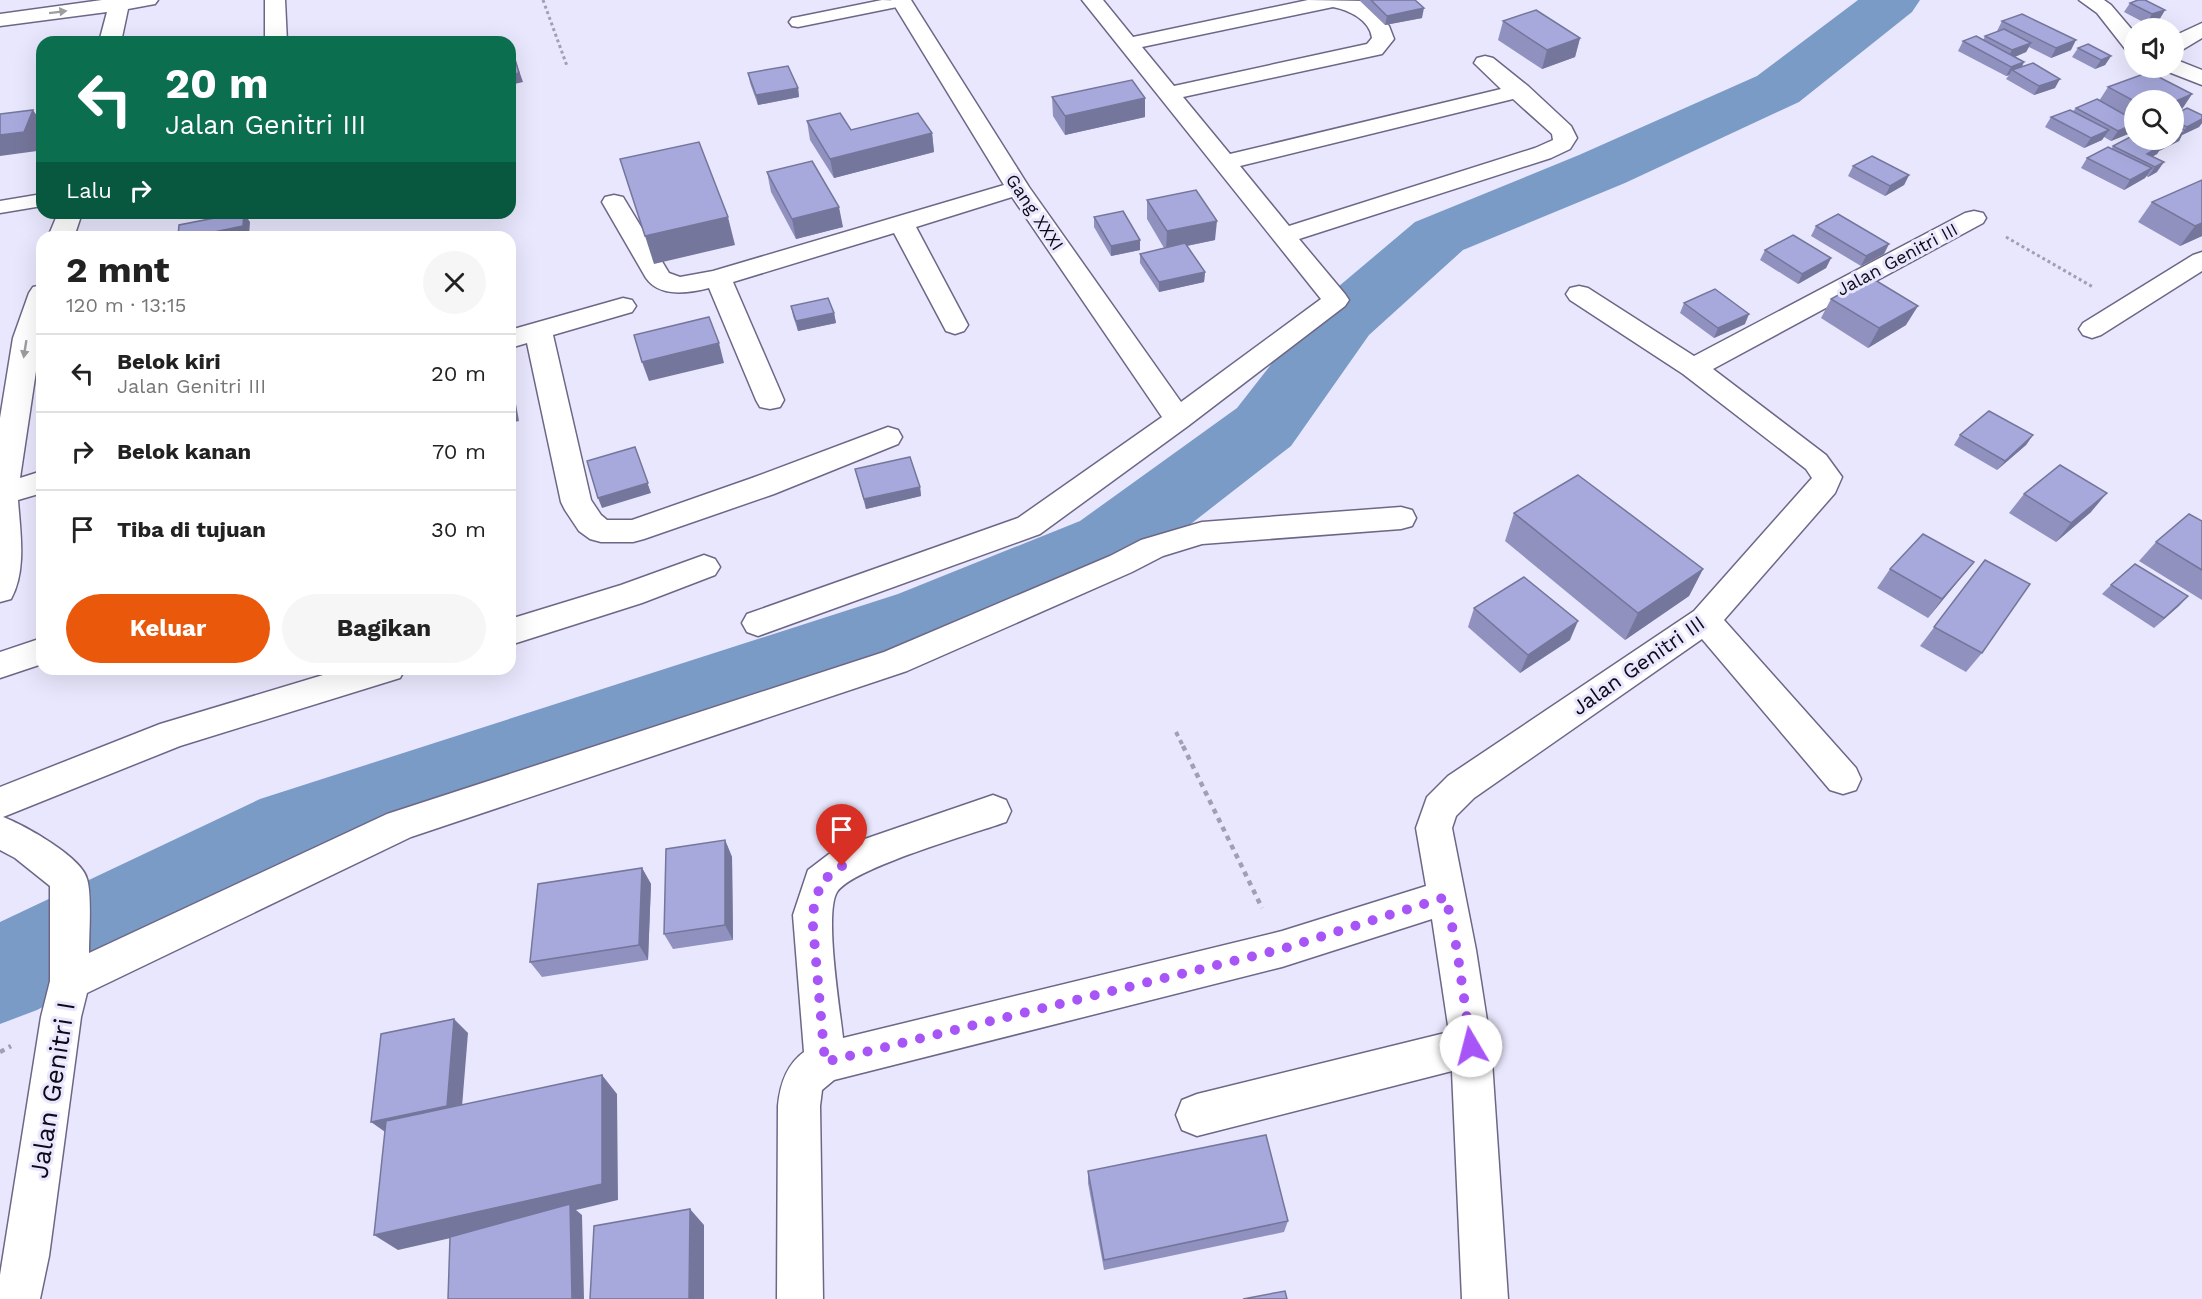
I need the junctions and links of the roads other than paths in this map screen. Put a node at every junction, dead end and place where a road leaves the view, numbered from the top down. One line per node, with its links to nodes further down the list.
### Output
1 (13, 0): 8 (street)
2 (148, 0): 7 (street)
3 (275, 0): 13 (street)
4 (1092, 0): 15 (street)
5 (2090, 0): 11 (street)
6 (902, 1): 9 (lane); 22 (street, Gang XXXI)
7 (119, 4): 8 (street, one-way to 7); 12 (street)
8 (2, 20)
9 (798, 22)
10 (2202, 29): 14 (street)
11 (2124, 33)
12 (111, 36)
13 (276, 36)
14 (2184, 39)
15 (1128, 44): 20 (street); 20 (street)
16 (1485, 63): 19 (street)
17 (2184, 70): 18 (street)
18 (2202, 78)
19 (1520, 91): 21 (street); 28 (street)
20 (1168, 94): 21 (street)
21 (1224, 163): 28 (street)
22 (1018, 188): 27 (street); 40 (street, Gang XXXI)
23 (36, 201): 25 (lane)
24 (614, 202): 30 (street)
25 (0, 207)
26 (1974, 218): 38 (street, Jalan Genitri III)
27 (901, 222): 30 (street); 34 (street)
28 (1282, 236): 40 (street)
29 (2202, 260): 35 (street)
30 (718, 278): 39 (street)
31 (1579, 294): 38 (street, Jalan Genitri III)
32 (623, 306): 36 (street)
33 (36, 310): 43 (street, one-way to 43)
34 (955, 325)
35 (2092, 329)
36 (537, 330): 37 (street); 41 (street)
37 (516, 337)
38 (1693, 368): 47 (street, Jalan Genitri III)
39 (770, 400)
40 (1178, 419): 48 (street)
41 (888, 437)
42 (36, 484): 43 (street)
43 (3, 494): 46 (street)
44 (1401, 518): 58 (street)
45 (704, 567): 49 (street)
46 (0, 590)
47 (1705, 620): 53 (street); 57 (street, Jalan Genitri III)
48 (758, 623)
49 (516, 630)
50 (36, 653): 51 (street)
51 (0, 666)
52 (368, 675): 54 (street)
53 (1843, 779)
54 (0, 803)
55 (993, 811): 60 (street)
56 (0, 832): 58 (street, Jalan Genitri I)
57 (1446, 897): 59 (street, Jalan Genitri III); 60 (street)
58 (70, 974): 62 (street, Jalan Genitri I)
59 (1471, 1046): 61 (street); 64 (street, Jalan Genitri III)
60 (825, 1062): 63 (street)
61 (1197, 1115)
62 (17, 1299)
63 (800, 1299)
64 (1485, 1299)

